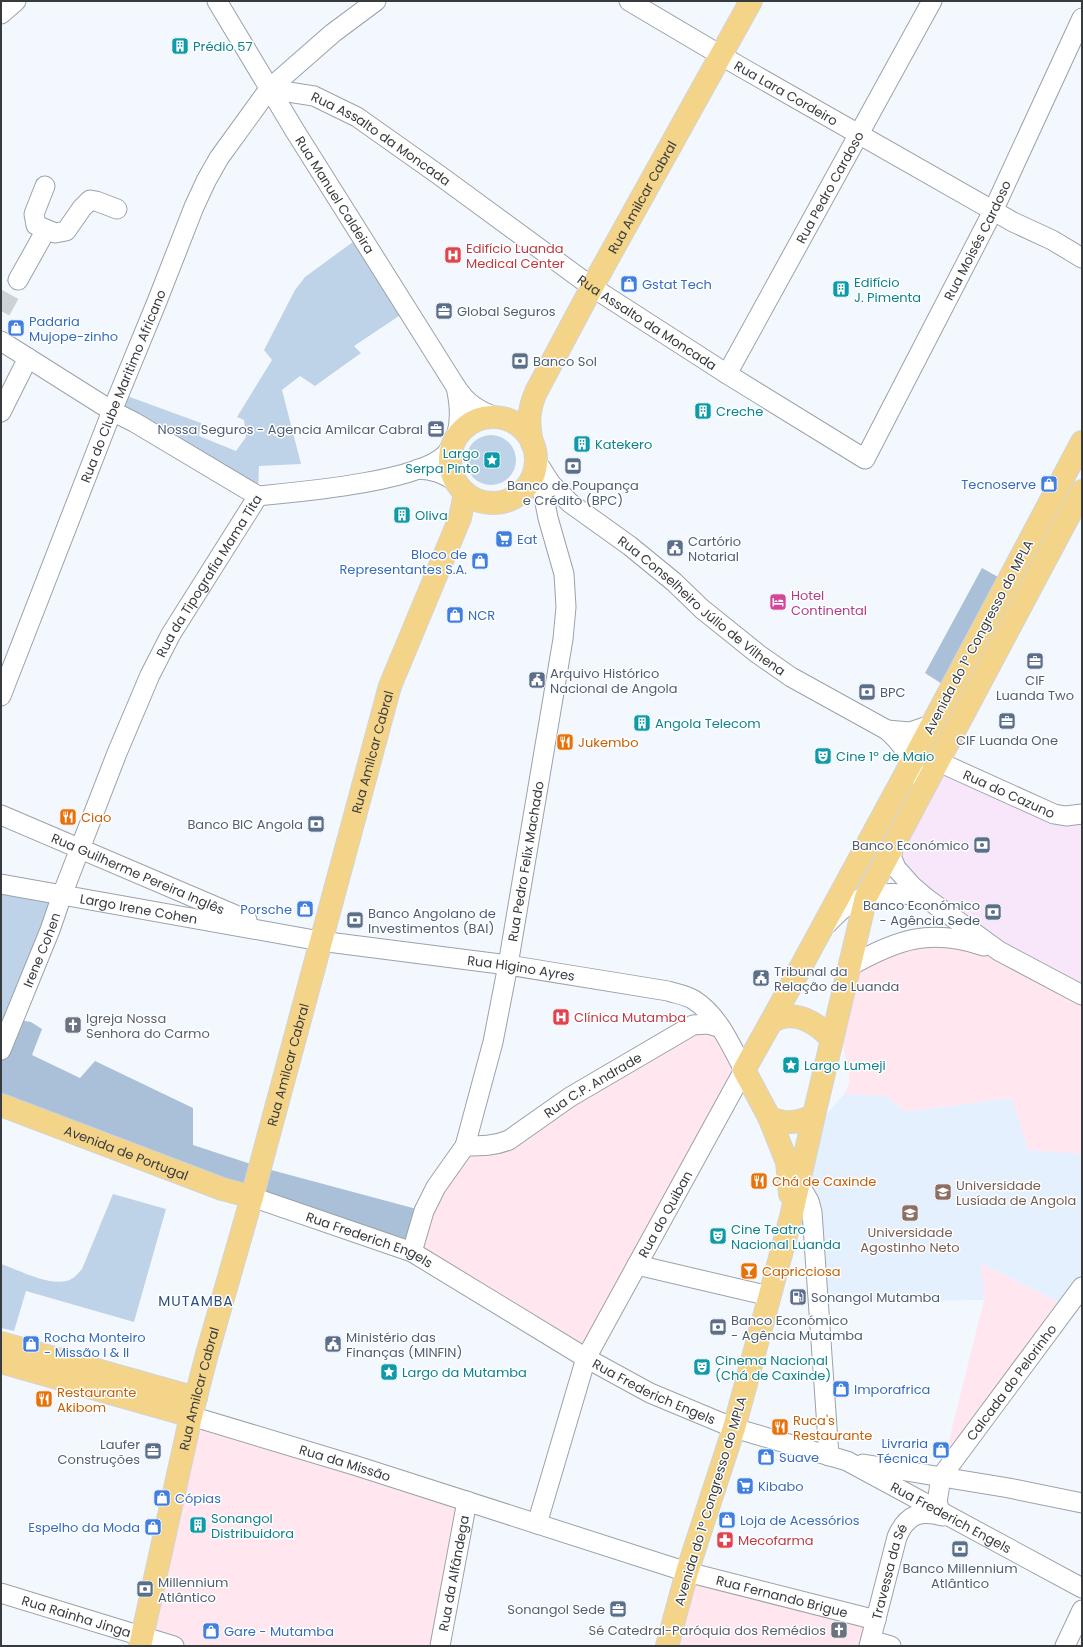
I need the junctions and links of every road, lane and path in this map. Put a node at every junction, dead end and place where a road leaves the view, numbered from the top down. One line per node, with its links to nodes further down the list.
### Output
1 (16, 1): 7 (street)
2 (217, 1): 10 (street, Rua Manuel Caldeira)
3 (376, 1): 10 (street, Rua do Clube Maritimo Africano)
4 (629, 1): 9 (street, Rua Lara Cordeiro)
5 (751, 1): 9 (main road, Rua Amilcar Cabral)
6 (932, 1): 11 (street, Rua Pedro Cardoso)
7 (1, 14)
8 (1082, 18): 14 (street, Rua Moisés Cardoso)
9 (721, 55): 11 (street, Rua Lara Cordeiro); 18 (main road, Rua Amilcar Cabral)
10 (269, 89): 18 (street, Rua Assalto da Moncada); 22 (street, Rua Manuel Caldeira); 24 (street, Rua do Clube Maritimo Africano)
11 (859, 134): 14 (street, Rua Lara Cordeiro); 21 (street, Rua Pedro Cardoso)
12 (45, 186): 15 (street)
13 (117, 209): 15 (street)
14 (993, 211): 16 (street, Rua Lara Cordeiro); 30 (street, Rua Moisés Cardoso)
15 (46, 230): 17 (street)
16 (1082, 258)
17 (18, 280)
18 (592, 287): 21 (street, Rua Assalto da Moncada); 23 (main road, Rua Amilcar Cabral)
19 (1, 340): 20 (street)
20 (28, 358): 24 (street); 25 (street)
21 (727, 374): 30 (street, Rua Assalto da Moncada)
22 (456, 387): 26 (street, Rua Manuel Caldeira); 27 (street, Rua Manuel Caldeira)
23 (535, 395): 26 (main road); 29 (main road)
24 (112, 411): 34 (street); 35 (street, Rua do Clube Maritimo Africano)
25 (1, 412)
26 (499, 418): 27 (main road); 29 (main road)
27 (454, 442): 31 (street, Rua da Tipografia Mama Tita); 32 (main road)
28 (1082, 442): 37 (main road, Avenida do 1º Congresso do MPLA)
29 (534, 450): 32 (main road); 38 (street, Rua Conselheiro Júlio de Vilhena); 54 (street, Rua Pedro Felix Machado)
30 (865, 459)
31 (418, 468): 32 (street); 34 (street, Rua da Tipografia Mama Tita)
32 (460, 487): 52 (main road, Rua Amilcar Cabral)
33 (1082, 491): 40 (main road, Avenida do 1º Congresso do MPLA)
34 (258, 496): 44 (street, Rua da Tipografia Mama Tita)
35 (5, 675): 36 (street, Rua do Clube Maritimo Africano)
36 (1, 696)
37 (931, 725): 38 (street, Rua Conselheiro Júlio de Vilhena); 39 (main road, Avenida do 1º Congresso do MPLA)
38 (887, 730): 39 (street, Rua Conselheiro Júlio de Vilhena)
39 (912, 762): 41 (street, Rua Conselheiro Júlio de Vilhena); 50 (main road, Avenida do 1º Congresso do MPLA)
40 (939, 762): 41 (main road, Avenida do 1º Congresso do MPLA); 42 (street, Rua do Cazuno)
41 (917, 802): 45 (main road, Avenida do 1º Congresso do MPLA)
42 (1082, 814)
43 (1, 815): 44 (street, Rua Guilherme Pereira Inglês)
44 (80, 848): 47 (street, Irene Cohen); 51 (street, Rua Guilherme Pereira Inglês)
45 (892, 848): 48 (main road, Avenida do 1º Congresso do MPLA); 49 (street)
46 (1, 884): 47 (street, Largo Irene Cohen)
47 (62, 895): 51 (street, Largo Irene Cohen); 60 (street, Irene Cohen)
48 (866, 897): 49 (street); 50 (street); 55 (main road, Avenida do 1º Congresso do MPLA)
49 (926, 898): 53 (street)
50 (822, 928): 57 (main road, Avenida do 1º Congresso do MPLA)
51 (276, 932): 52 (street, Rua Higino Ayres)
52 (320, 941): 54 (street, Rua Higino Ayres); 67 (main road, Rua Amilcar Cabral)
53 (998, 951): 55 (street); 56 (street)
54 (508, 966): 58 (street, Rua Higino Ayres); 65 (street, Rua Pedro Felix Machado)
55 (850, 966): 59 (main road, Avenida do 1º Congresso do MPLA)
56 (1082, 995)
57 (770, 1022): 59 (main road); 61 (main road)
58 (721, 1028): 61 (street, Rua Higino Ayres); 65 (street, Rua C.P. Andrade)
59 (832, 1040): 63 (main road)
60 (1, 1050)
61 (740, 1063): 64 (main road); 70 (street, Rua do Quiban)
62 (1, 1105): 67 (main road, Avenida de Portugal)
63 (814, 1116): 64 (main road); 66 (main road, Avenida do 1º Congresso do MPLA)
64 (769, 1117): 68 (main road, Avenida do 1º Congresso do MPLA)
65 (465, 1146): 69 (street, Rua Pedro Felix Machado)
66 (799, 1184): 68 (main road, Avenida do 1º Congresso do MPLA); 78 (street)
67 (252, 1197): 69 (street, Rua Frederich Engels); 76 (main road, Rua Amilcar Cabral)
68 (791, 1217): 72 (main road, Avenida do 1º Congresso do MPLA)
69 (412, 1252): 74 (street, Rua Frederich Engels)
70 (637, 1265): 72 (street); 74 (street, Rua do Quiban)
71 (1082, 1287): 79 (street, Calcada do Pelorinho)
72 (769, 1296): 77 (main road, Avenida do 1º Congresso do MPLA)
73 (1, 1343): 76 (main road, Rua da Missão)
74 (586, 1358): 77 (street, Rua Frederich Engels); 83 (street, Rua do Quiban)
75 (1, 1362): 76 (main road, Rua da Missão)
76 (194, 1407): 80 (street, Rua da Missão); 89 (main road, Rua Amilcar Cabral)
77 (734, 1428): 78 (street, Rua Frederich Engels); 84 (main road, Avenida do 1º Congresso do MPLA)
78 (838, 1459): 79 (street); 82 (street, Rua Frederich Engels)
79 (941, 1477): 81 (street); 82 (street)
80 (467, 1501): 83 (street, Rua da Missão); 92 (street, Rua da Alfândega)
81 (1082, 1503)
82 (946, 1515): 85 (street, Rua Frederich Engels); 88 (street, Travessa da Sé)
83 (537, 1524): 84 (street, Rua da Missão)
84 (687, 1572): 88 (street, Rua Fernando Brigue); 93 (main road, Avenida do 1º Congresso do MPLA)
85 (1082, 1588)
86 (1, 1593): 89 (street, Rua Rainha Jinga)
87 (1082, 1610): 95 (street)
88 (876, 1620): 90 (street, Travessa da Sé)
89 (141, 1642): 91 (street, Rua Rainha Jinga)
90 (870, 1643): 94 (street)
91 (174, 1646)
92 (440, 1646)
93 (667, 1646)
94 (891, 1646)
95 (1065, 1646)

